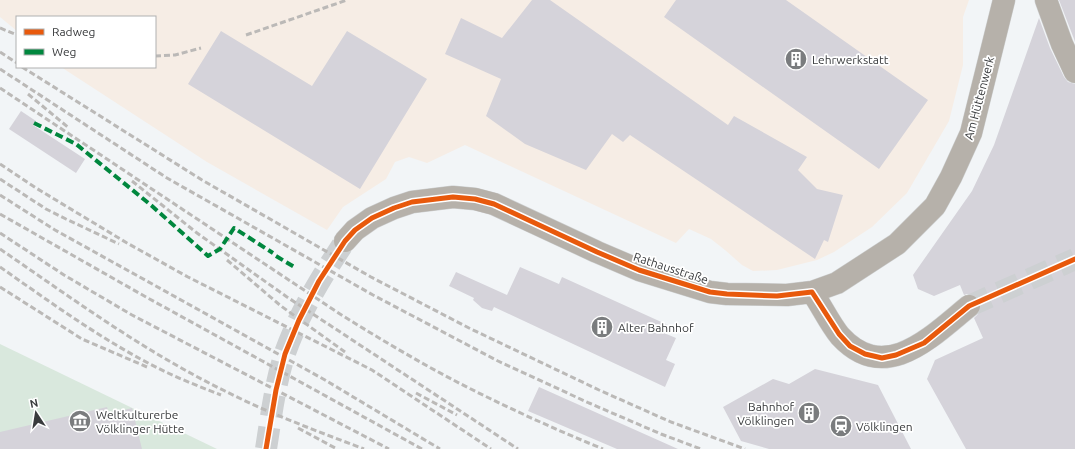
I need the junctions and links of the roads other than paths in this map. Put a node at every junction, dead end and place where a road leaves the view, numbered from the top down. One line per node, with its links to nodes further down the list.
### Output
1 (1004, 0): 5 (main road, Am Hüttenwerk)
2 (1046, 0): 3 (main road)
3 (1075, 72)
4 (345, 241): 5 (main road, Rathausstraße)
5 (812, 292): 6 (main road)
6 (969, 306)

